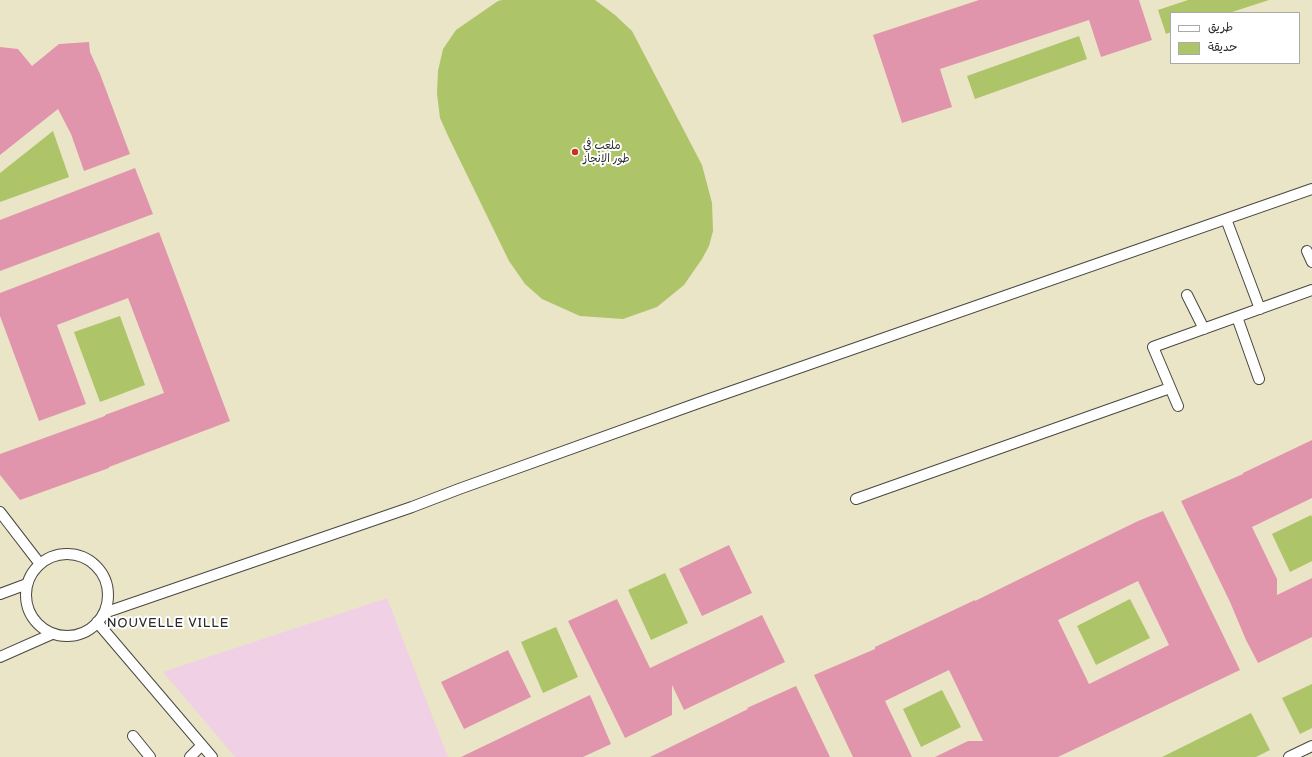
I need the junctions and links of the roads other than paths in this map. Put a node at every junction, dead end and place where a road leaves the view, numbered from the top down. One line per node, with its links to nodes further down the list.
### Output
1 (1312, 189): 2 (street)
2 (1226, 219): 7 (street); 18 (street)
3 (1307, 252): 4 (street)
4 (1312, 262)
5 (1312, 290): 7 (street)
6 (1187, 295): 9 (street)
7 (1260, 309): 8 (street)
8 (1237, 317): 9 (street); 10 (street)
9 (1204, 329): 11 (street)
10 (1259, 379)
11 (1170, 388): 12 (street); 13 (street)
12 (1178, 406)
13 (856, 499)
14 (0, 512): 15 (street)
15 (40, 564): 16 (street); 18 (street)
16 (27, 584): 17 (street); 20 (street)
17 (0, 594)
18 (104, 613): 19 (street)
19 (97, 622): 20 (street); 23 (street)
20 (52, 634): 21 (street)
21 (0, 657)
22 (133, 736): 25 (street)
23 (202, 745): 26 (street); 27 (street)
24 (1312, 746): 28 (street)
25 (150, 757)
26 (190, 757)
27 (212, 757)
28 (1289, 757)

